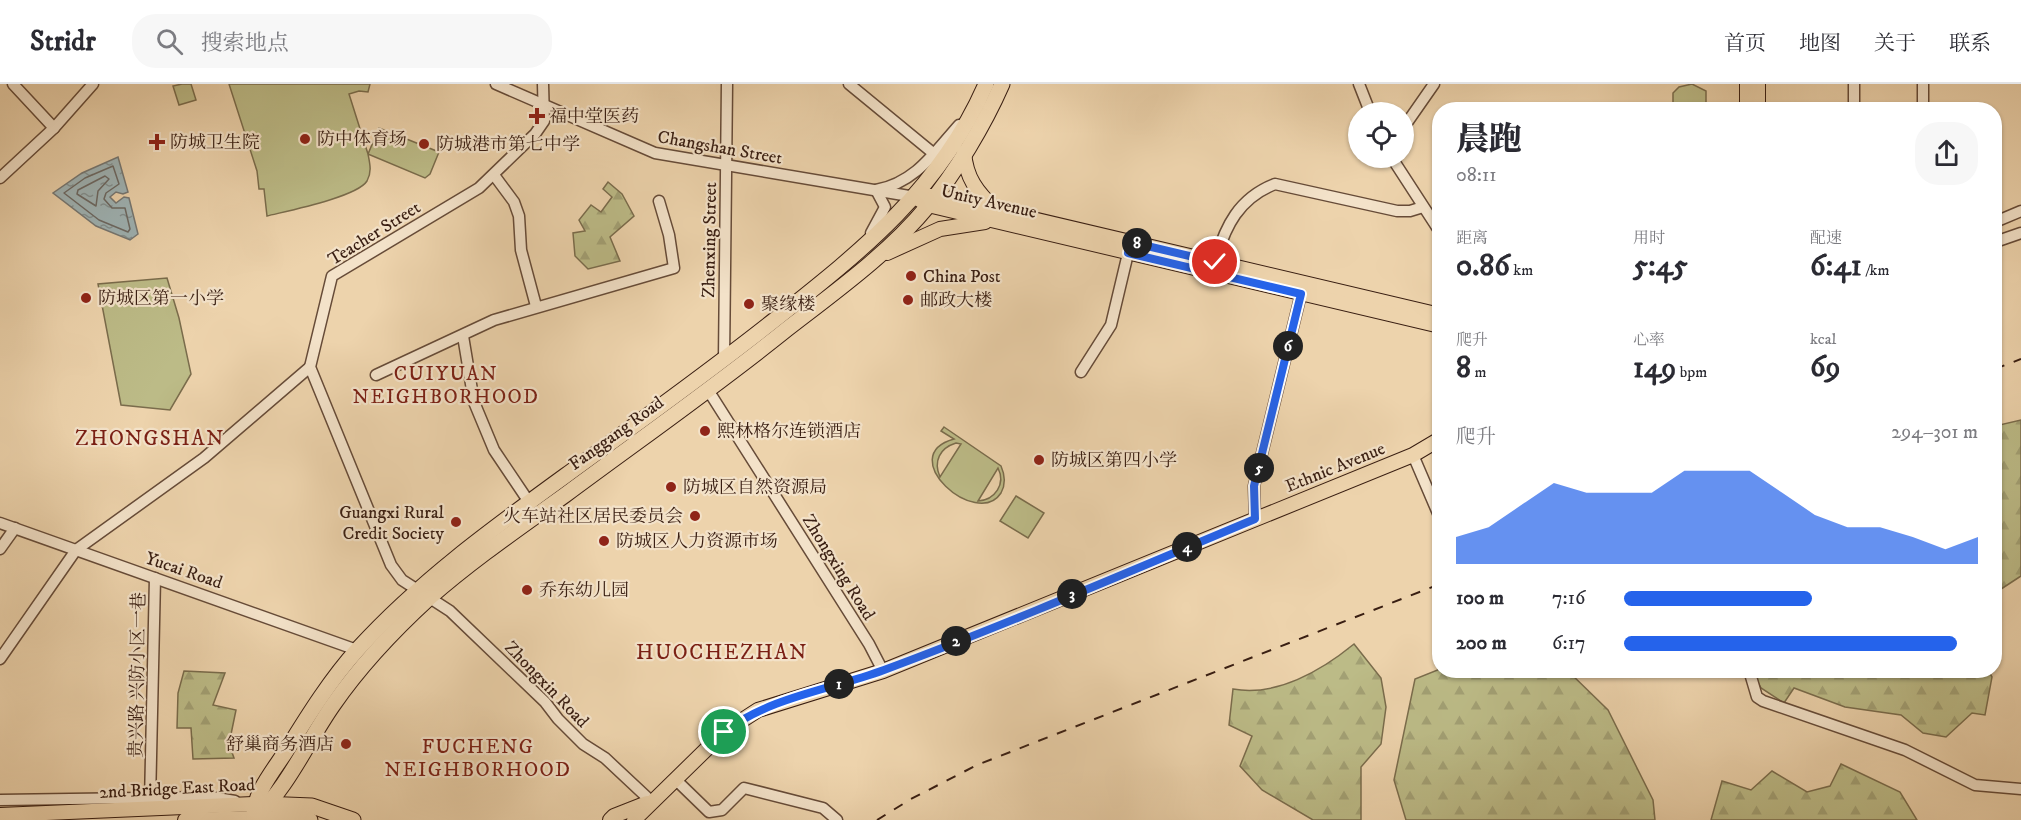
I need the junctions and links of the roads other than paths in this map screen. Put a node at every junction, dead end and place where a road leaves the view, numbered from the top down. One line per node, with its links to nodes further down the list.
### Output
1 (13, 84): 23 (street)
2 (93, 84): 23 (street)
3 (496, 84): 20 (street, Changshan Street)
4 (543, 84): 20 (street)
5 (727, 84): 26 (street, Zhenxing Street)
6 (849, 84): 25 (street)
7 (986, 84): 21 (highway, Fanggang Road)
8 (1002, 84): 24 (highway, Fanggang Road)
9 (1359, 84): 15 (street)
10 (1434, 84): 22 (street)
11 (1747, 84): 16 (main road)
12 (1758, 84): 17 (main road)
13 (1854, 84): 18 (street)
14 (1923, 84): 19 (street)
15 (1366, 102)
16 (1747, 102)
17 (1758, 102)
18 (1854, 102)
19 (1923, 102)
20 (545, 106): 26 (street, Changshan Street); 28 (street, Teacher Street)
21 (976, 106): 25 (street); 31 (highway, Fanggang Road)
22 (1414, 113)
23 (54, 128): 29 (street)
24 (964, 152): 31 (highway, Fanggang Road); 35 (main road)
25 (933, 153): 30 (street)
26 (726, 165): 30 (street, Changshan Street); 49 (street, Zhenxing Street)
27 (1398, 168): 33 (street)
28 (494, 175): 45 (street); 50 (street, Teacher Street)
29 (0, 178)
30 (876, 190): 31 (street, Changshan Street); 41 (street)
31 (926, 199): 35 (main road, Unity Avenue); 41 (highway, Fanggang Road); 42 (highway, Fanggang Road)
32 (659, 201): 45 (street)
33 (1423, 207): 37 (street); 43 (street)
34 (2021, 211): 36 (street)
35 (996, 216): 40 (main road, Unity Avenue); 42 (main road)
36 (2002, 219)
37 (1432, 220)
38 (2021, 233): 39 (street)
39 (2002, 240)
40 (1129, 247): 43 (main road, Unity Avenue); 44 (main road, Unity Avenue); 51 (street)
41 (851, 260): 49 (highway, Fanggang Road)
42 (872, 261): 53 (highway, Fanggang Road)
43 (1215, 262): 46 (main road, Unity Avenue)
44 (1301, 294): 47 (main road, Unity Avenue); 58 (street)
45 (536, 306): 48 (street)
46 (1432, 313)
47 (1432, 324)
48 (463, 336): 52 (street); 57 (street)
49 (724, 360): 57 (highway, Fanggang Road)
50 (310, 367): 62 (street); 64 (street)
51 (1082, 372)
52 (376, 375)
53 (708, 390): 64 (highway, Fanggang Road); 67 (street, Zhongxing Road)
54 (1432, 444): 55 (main road, Ethnic Avenue)
55 (1413, 455): 56 (street); 58 (main road, Ethnic Avenue)
56 (1432, 499)
57 (529, 502): 64 (highway, Fanggang Road)
58 (1255, 519): 67 (main road, Ethnic Avenue)
59 (0, 523): 60 (street, Yucai Road)
60 (15, 528): 61 (street); 62 (street, Yucai Road)
61 (0, 549)
62 (76, 550): 63 (street, Yucai Road); 66 (street)
63 (155, 578): 65 (street, Yucai Road); 74 (street, 贵兴路 兴防小区一巷)
64 (424, 594): 65 (highway, Fanggang Road); 72 (street, Zhongxin Road); 73 (highway, Fanggang Road)
65 (357, 650): 75 (highway, Fanggang Road)
66 (0, 659)
67 (883, 671): 69 (main road, Ethnic Avenue)
68 (1751, 678): 70 (street)
69 (675, 779): 72 (main road, Ethnic Avenue); 82 (street)
70 (2021, 789)
71 (0, 800): 74 (street)
72 (652, 802): 80 (main road); 81 (main road, Ethnic Avenue)
73 (270, 803): 75 (highway, Fanggang Road); 79 (highway, 2nd Bridge East Road)
74 (150, 804): 75 (main road, 2nd Bridge East Road); 76 (main road, 2nd Bridge East Road)
75 (253, 814): 77 (main road, 2nd Bridge East Road); 78 (highway, 2nd Bridge East Road)
76 (0, 815)
77 (185, 820)
78 (310, 820)
79 (353, 820)
80 (610, 820)
81 (634, 820)
82 (837, 820)

